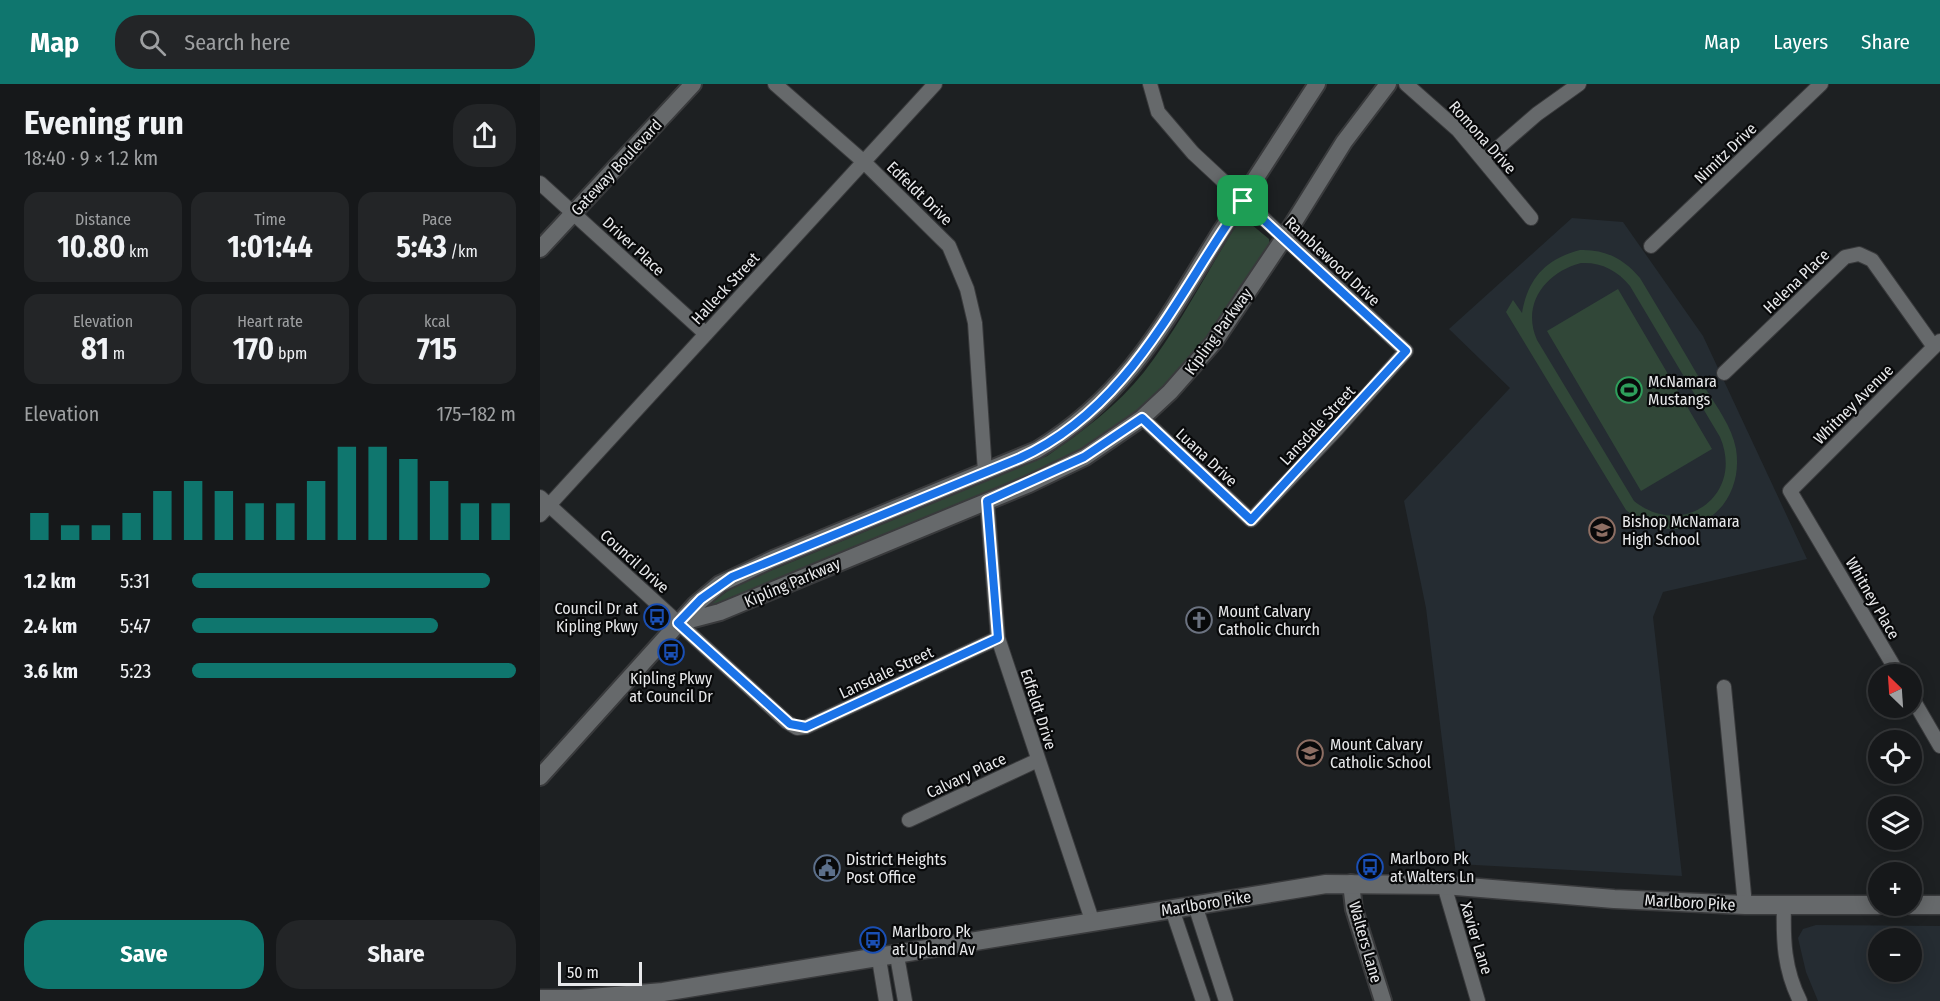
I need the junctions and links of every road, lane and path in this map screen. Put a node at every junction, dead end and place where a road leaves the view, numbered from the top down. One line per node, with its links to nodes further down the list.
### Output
1 (693, 84): 14 (street, Gateway Boulevard)
2 (775, 84): 11 (street, Edfeldt Drive)
3 (935, 84): 11 (street, Halleck Street)
4 (1150, 84): 13 (street, Ramblewood Drive)
5 (1317, 84): 13 (street, Kipling Parkway)
6 (1388, 84): 16 (street, Kipling Parkway)
7 (1406, 84): 10 (street, Romona Drive)
8 (1579, 84): 10 (street)
9 (1821, 84): 17 (street, Nimitz Drive)
10 (1484, 160): 15 (street, Romona Drive)
11 (864, 162): 19 (street, Halleck Street); 24 (street, Edfeldt Drive)
12 (540, 183): 14 (street, Driver Place)
13 (1243, 201): 16 (street, Ramblewood Drive); 24 (street, Kipling Parkway)
14 (573, 213): 18 (street, Gateway Boulevard); 19 (street, Driver Place)
15 (1532, 218)
16 (1284, 238): 21 (street, Ramblewood Drive); 23 (street, Kipling Parkway)
17 (1651, 246)
18 (540, 249)
19 (706, 334): 27 (street, Halleck Street)
20 (1937, 344): 22 (street, Helena Place); 25 (street, Whitney Avenue)
21 (1406, 351): 28 (street, Lansdale Street)
22 (1724, 373)
23 (1142, 418): 26 (street, Kipling Parkway); 28 (street, Luana Drive)
24 (984, 472): 29 (street, Kipling Parkway)
25 (1790, 491): 31 (street, Whitney Place)
26 (987, 501): 29 (street, Kipling Parkway); 30 (street, Edfeldt Drive)
27 (543, 506): 29 (street, Council Drive)
28 (1251, 520)
29 (678, 623): 34 (street, Council Drive); 37 (street, Kipling Parkway)
30 (998, 638): 34 (street, Lansdale Street); 36 (street, Edfeldt Drive)
31 (1893, 664)
32 (1724, 687): 41 (street)
33 (1922, 715): 35 (street)
34 (787, 722)
35 (1940, 746)
36 (1038, 760): 38 (street, Calvary Place); 48 (street, Edfeldt Drive)
37 (540, 777)
38 (909, 820)
39 (1351, 883): 40 (main road, Marlboro Pike); 42 (main road, Marlboro Pike); 57 (street, Walters Lane)
40 (1444, 885): 41 (main road, Marlboro Pike); 58 (street, Xavier Lane)
41 (1744, 904): 43 (main road, Marlboro Pike)
42 (1195, 905): 47 (main road, Marlboro Pike); 56 (street)
43 (1784, 905): 44 (main road, Marlboro Pike); 59 (street)
44 (1868, 905)
45 (1922, 905): 46 (main road)
46 (1940, 905)
47 (1172, 909): 48 (main road, Marlboro Pike); 55 (street)
48 (1092, 920): 49 (main road, Marlboro Pike)
49 (897, 956): 50 (main road, Marlboro Pike); 54 (street)
50 (879, 959): 51 (main road, Marlboro Pike); 53 (street)
51 (662, 996): 52 (main road, Marlboro Pike)
52 (540, 999)
53 (886, 1001)
54 (905, 1001)
55 (1203, 1001)
56 (1226, 1001)
57 (1383, 1001)
58 (1478, 1001)
59 (1800, 1001)

